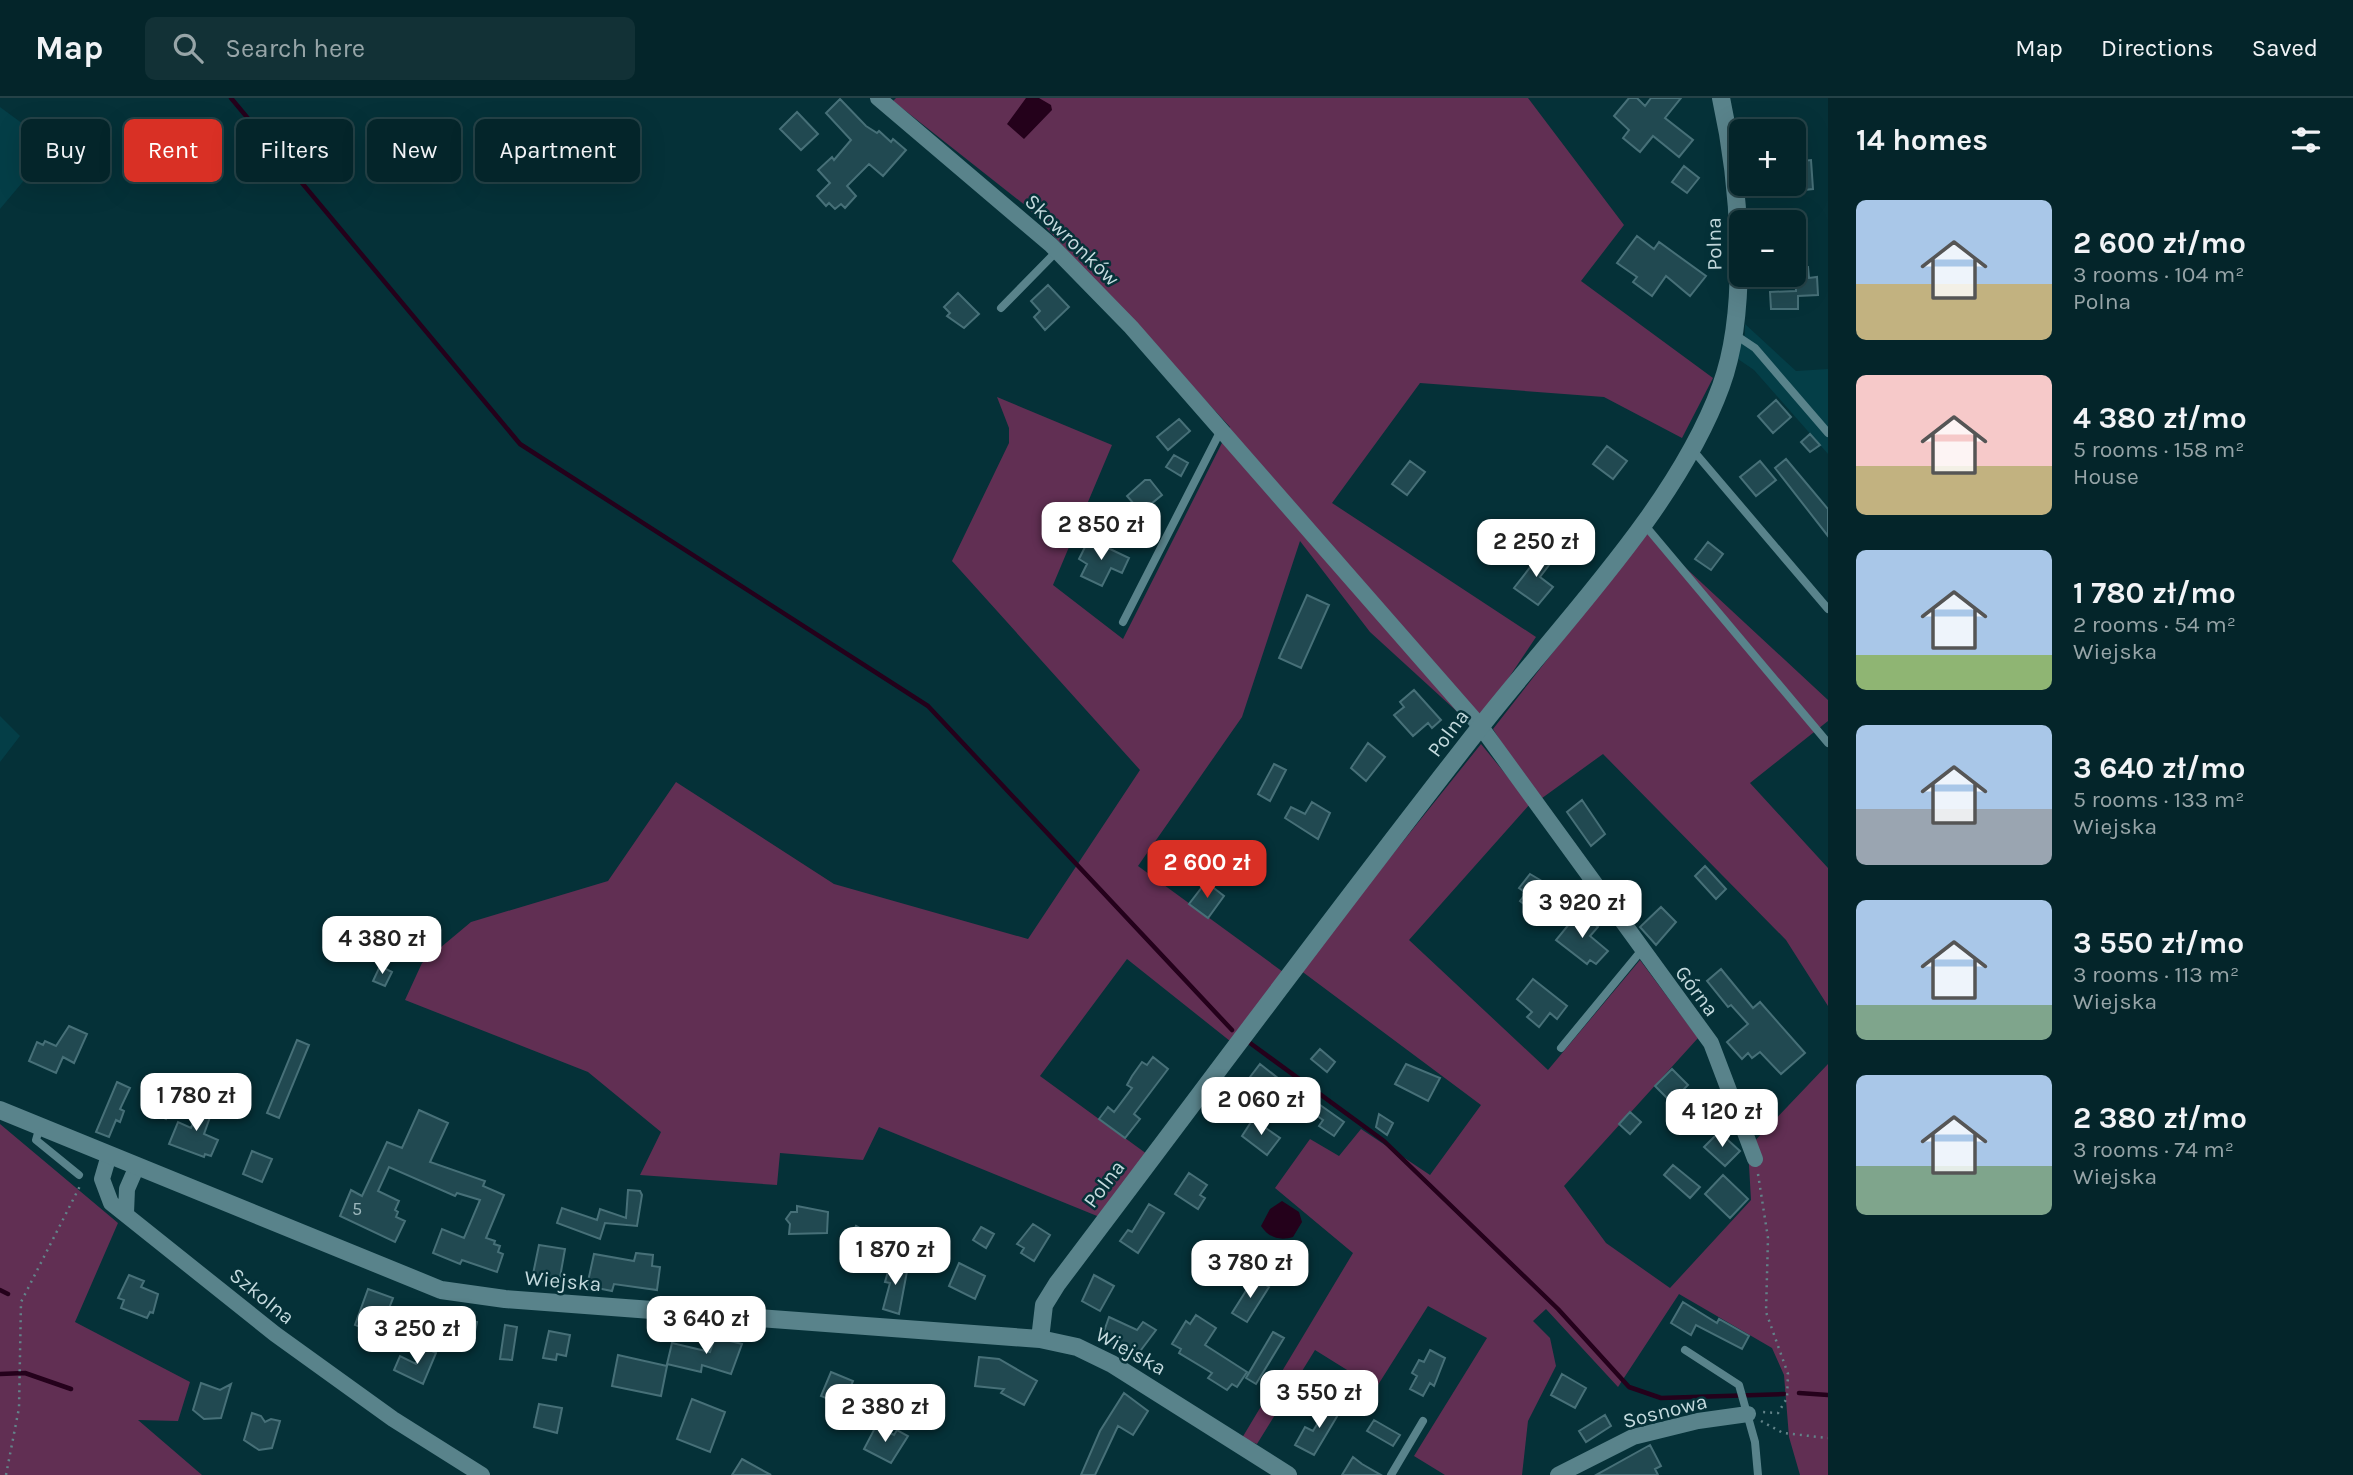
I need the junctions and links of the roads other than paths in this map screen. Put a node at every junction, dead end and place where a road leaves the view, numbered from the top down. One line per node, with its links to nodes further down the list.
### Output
1 (878, 98): 3 (street, Skowronków)
2 (1721, 98): 5 (street, Polna)
3 (1057, 251): 4 (lane); 6 (street, Skowronków)
4 (1001, 307)
5 (1734, 334): 7 (lane); 8 (street, Polna)
6 (1222, 430): 11 (lane); 12 (street, Skowronków)
7 (1828, 433)
8 (1691, 448): 9 (street, Polna); 10 (lane)
9 (1643, 523): 12 (street, Polna); 13 (lane)
10 (1828, 610)
11 (1123, 622)
12 (1480, 727): 14 (street, Górna); 23 (street, Polna)
13 (1828, 743)
14 (1641, 951): 15 (lane); 19 (street, Górna)
15 (1562, 1048)
16 (0, 1110): 17 (street, Wiejska)
17 (40, 1126): 18 (street, Wiejska); 21 (lane)
18 (109, 1155): 20 (street, Wiejska); 22 (street, Szkolna)
19 (1755, 1159)
20 (137, 1166): 22 (street); 23 (street, Wiejska)
21 (79, 1175)
22 (126, 1213): 27 (street, Szkolna)
23 (1040, 1339): 28 (street, Wiejska)
24 (1685, 1350): 25 (lane)
25 (1745, 1401): 30 (street, Sosnowa); 31 (lane)
26 (1423, 1421): 29 (lane)
27 (482, 1475)
28 (1288, 1475)
29 (1391, 1475)
30 (1558, 1475)
31 (1758, 1475)

